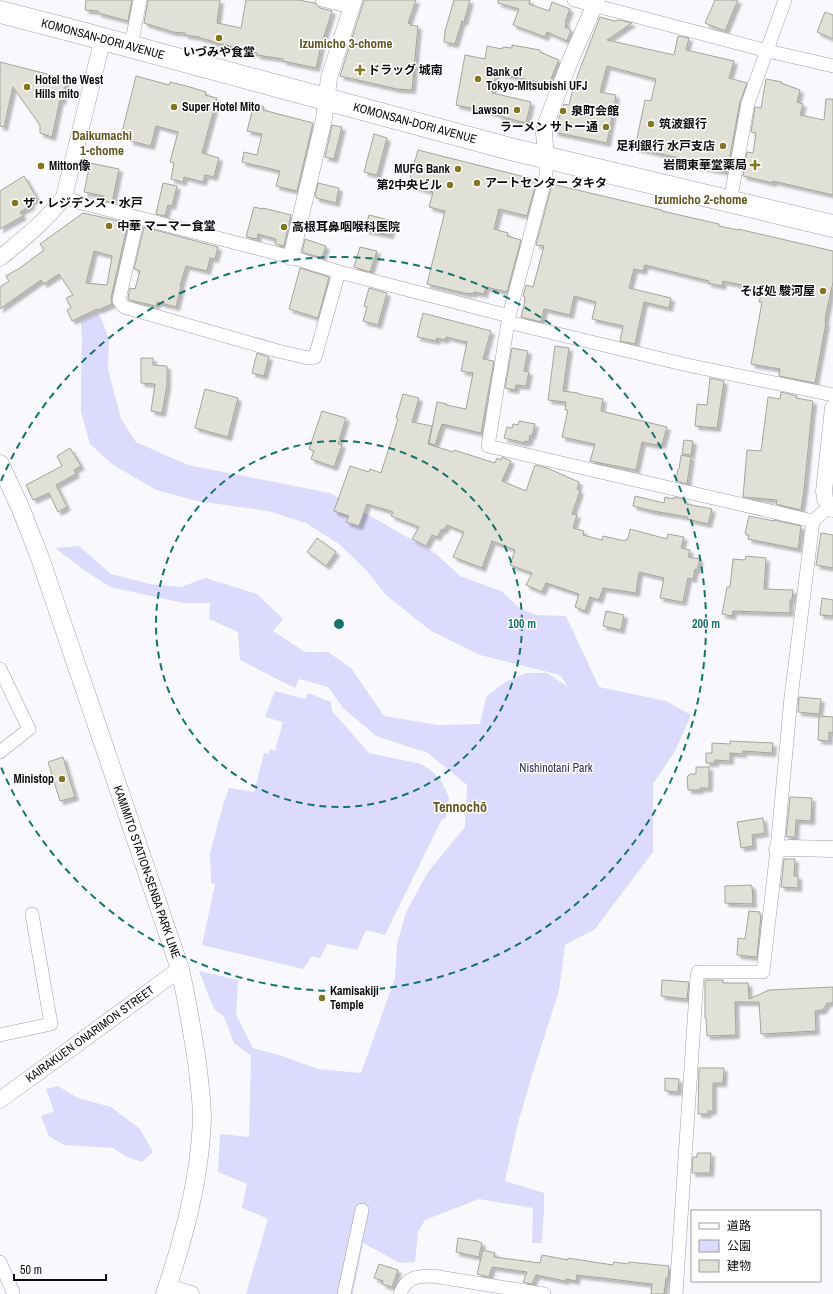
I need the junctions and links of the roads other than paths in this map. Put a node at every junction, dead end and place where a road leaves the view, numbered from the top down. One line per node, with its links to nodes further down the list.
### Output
1 (140, 0): 9 (street)
2 (322, 0): 6 (street)
3 (574, 0): 5 (street)
4 (785, 0): 10 (street)
5 (596, 3): 10 (street); 13 (street)
6 (353, 4): 12 (street)
7 (0, 12): 8 (highway, KOMONSAN-DORI AVENUE)
8 (103, 38): 9 (highway, KOMONSAN-DORI AVENUE); 14 (street)
9 (131, 46): 12 (highway, KOMONSAN-DORI AVENUE)
10 (768, 51): 11 (street); 15 (street)
11 (833, 66)
12 (326, 98): 13 (highway, KOMONSAN-DORI AVENUE); 18 (street)
13 (546, 157): 15 (highway, KOMONSAN-DORI AVENUE); 21 (street)
14 (64, 197): 16 (street); 19 (street)
15 (730, 202): 17 (highway, KOMONSAN-DORI AVENUE)
16 (138, 217): 18 (street); 20 (street)
17 (833, 226)
18 (291, 257): 20 (street)
19 (0, 258)
20 (339, 272): 21 (street)
21 (508, 319): 22 (street); 26 (street)
22 (833, 395)
23 (833, 408): 25 (street)
24 (0, 464): 32 (main road, KAMIMITO STATION-SENBA PARK LINE)
25 (831, 508): 26 (street)
26 (813, 521): 29 (street)
27 (0, 670): 28 (street)
28 (0, 752)
29 (777, 849): 30 (street); 43 (street)
30 (833, 849)
31 (32, 914): 33 (street)
32 (180, 969): 34 (street, KAIRAKUEN ONARIMON STREET); 37 (main road, KAMIMITO STATION-SENBA PARK LINE)
33 (0, 1035)
34 (0, 1100)
35 (362, 1210): 40 (street)
36 (0, 1262): 38 (street)
37 (167, 1290): 39 (street)
38 (13, 1292)
39 (191, 1294)
40 (344, 1294)
41 (400, 1294): 42 (street)
42 (544, 1294)
43 (676, 1294)

